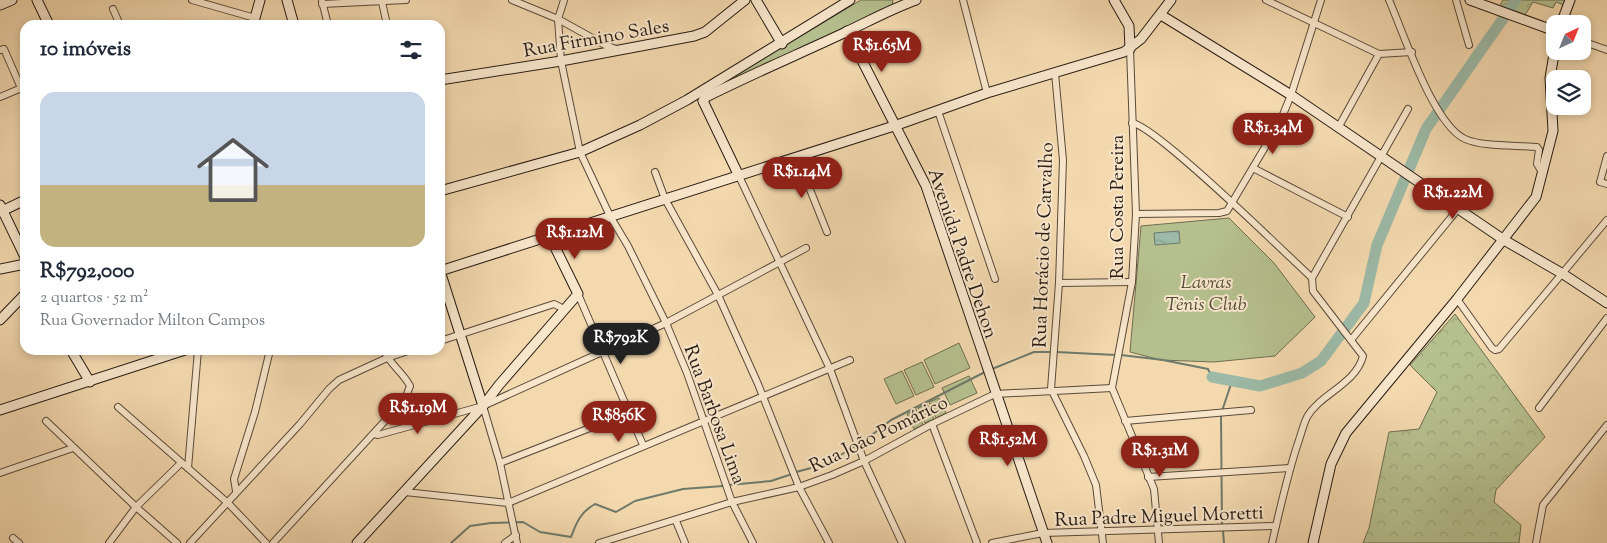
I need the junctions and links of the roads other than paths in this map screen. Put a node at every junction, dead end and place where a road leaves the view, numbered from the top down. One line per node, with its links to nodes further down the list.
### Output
1 (12, 0): 25 (main road)
2 (37, 0): 30 (main road)
3 (192, 0): 32 (street)
4 (260, 0): 33 (main road)
5 (287, 0): 34 (main road)
6 (406, 0): 23 (street)
7 (512, 0): 29 (street)
8 (564, 0): 29 (street, Rua Barbosa Lima)
9 (745, 0): 43 (main road, Rua Firmino Sales)
10 (756, 0): 40 (main road)
11 (850, 0): 40 (main road)
12 (916, 0): 24 (main road)
13 (963, 0): 57 (street)
14 (1114, 0): 44 (main road)
15 (1171, 0): 27 (main road)
16 (1266, 0): 37 (street)
17 (1321, 0): 37 (street)
18 (1389, 0): 47 (street)
19 (1456, 0): 42 (street)
20 (1470, 0): 38 (main road)
21 (1570, 0): 28 (main road)
22 (322, 2): 23 (street); 35 (street)
23 (382, 2): 36 (street)
24 (894, 4): 39 (main road)
25 (0, 5)
26 (113, 9): 31 (street)
27 (1160, 15): 44 (main road); 58 (main road)
28 (1564, 15)
29 (558, 19): 43 (street); 50 (street, Rua Barbosa Lima)
30 (46, 20)
31 (118, 20)
32 (248, 20)
33 (255, 20)
34 (293, 20)
35 (327, 20)
36 (386, 20)
37 (1314, 24): 48 (street); 58 (street)
38 (1546, 28)
39 (847, 31): 54 (main road); 65 (main road, Avenida Padre Dehon)
40 (782, 44): 51 (main road)
41 (1591, 44): 46 (street)
42 (1469, 45)
43 (604, 49): 50 (main road, Rua Firmino Sales)
44 (1130, 49): 52 (main road); 64 (street, Rua Costa Pereira)
45 (0, 50): 55 (street)
46 (1607, 50)
47 (1412, 52): 48 (street); 74 (street)
48 (1379, 54): 66 (street)
49 (1553, 60): 74 (main road)
50 (561, 61): 53 (main road, Rua Firmino Sales); 67 (street, Rua Barbosa Lima)
51 (736, 69): 54 (main road); 60 (main road)
52 (1055, 73): 57 (main road); 99 (street, Rua Horácio de Carvalho)
53 (445, 79)
54 (742, 79): 61 (main road)
55 (20, 81)
56 (20, 88): 59 (street)
57 (987, 92): 63 (main road)
58 (1291, 95): 66 (main road); 71 (street)
59 (0, 97)
60 (687, 100): 61 (main road); 67 (main road)
61 (703, 101): 73 (main road)
62 (1408, 109): 70 (street)
63 (938, 111): 65 (main road); 97 (street)
64 (1132, 123): 79 (street); 82 (street, Rua Costa Pereira)
65 (897, 125): 69 (main road); 129 (main road, Avenida Padre Dehon)
66 (1338, 128): 70 (main road)
67 (580, 152): 76 (main road); 83 (street, Rua Barbosa Lima)
68 (1607, 156): 75 (street)
69 (797, 157): 73 (main road); 86 (street)
70 (1382, 158): 81 (main road); 84 (street)
71 (1253, 168): 79 (street); 84 (street)
72 (655, 172): 77 (street)
73 (738, 174): 77 (main road); 91 (street)
74 (1543, 175): 88 (main road)
75 (1604, 183)
76 (445, 190)
77 (665, 199): 83 (main road); 102 (street)
78 (20, 202): 80 (main road)
79 (1232, 203): 82 (street); 96 (street)
80 (1, 209): 89 (main road)
81 (1458, 209): 88 (main road); 111 (street)
82 (1136, 214): 98 (street, Rua Costa Pereira)
83 (610, 216): 87 (main road); 109 (street, Rua Barbosa Lima)
84 (1348, 217): 96 (street)
85 (1607, 220): 95 (street)
86 (827, 232)
87 (550, 236): 94 (main road); 101 (main road)
88 (1504, 240): 95 (main road); 104 (main road)
89 (20, 247)
90 (806, 248): 91 (street)
91 (779, 263): 102 (street); 124 (street)
92 (20, 265): 93 (main road)
93 (0, 269)
94 (445, 269)
95 (1563, 274): 104 (street); 105 (main road)
96 (1312, 278): 111 (street)
97 (995, 279)
98 (1132, 282): 99 (street); 127 (street, Rua Costa Pereira)
99 (1059, 283): 128 (street, Rua Horácio de Carvalho)
100 (445, 286): 110 (main road)
101 (578, 294): 106 (main road); 113 (street)
102 (718, 295): 109 (street); 131 (street)
103 (20, 299): 108 (main road)
104 (1456, 299): 189 (main road)
105 (1607, 303)
106 (564, 309): 110 (street); 126 (main road)
107 (1607, 318): 134 (street)
108 (0, 320)
109 (666, 322): 113 (street); 139 (street, Rua Barbosa Lima)
110 (461, 334): 112 (street); 132 (main road)
111 (1348, 337): 152 (street)
112 (445, 339)
113 (603, 352): 130 (street); 138 (street)
114 (74, 355): 125 (main road)
115 (158, 355): 122 (street)
116 (172, 355): 122 (main road)
117 (198, 355): 151 (street)
118 (269, 355): 156 (street)
119 (386, 355): 121 (street)
120 (396, 355): 121 (street)
121 (387, 358): 145 (street); 156 (street)
122 (160, 360): 125 (main road)
123 (850, 360): 124 (street)
124 (830, 368): 131 (street); 148 (street)
125 (90, 382): 135 (main road)
126 (499, 385): 130 (street); 132 (main road)
127 (1112, 388): 128 (street); 141 (street)
128 (1051, 389): 129 (street); 165 (street)
129 (995, 394): 143 (street, Rua João Pomárico); 166 (main road, Avenida Padre Dehon)
130 (507, 395): 132 (street)
131 (762, 396): 139 (street); 155 (street)
132 (483, 406): 137 (street); 142 (main road); 150 (street)
133 (118, 407): 149 (street)
134 (1539, 408)
135 (0, 410)
136 (1251, 410): 141 (street)
137 (462, 412): 142 (street); 145 (street)
138 (631, 412): 146 (street); 150 (street)
139 (705, 420): 146 (street); 158 (street, Rua Barbosa Lima)
140 (46, 421): 147 (street)
141 (1125, 421): 154 (street)
142 (469, 422): 157 (main road)
143 (932, 424): 148 (street, Rua João Pomárico); 183 (street)
144 (1607, 425): 190 (street)
145 (374, 434): 174 (street)
146 (643, 445): 159 (street)
147 (73, 448): 153 (street); 161 (street)
148 (864, 461): 155 (street, Rua João Pomárico); 182 (street)
149 (182, 463): 151 (street); 161 (street)
150 (500, 464): 159 (street)
151 (188, 468): 160 (street)
152 (1290, 468): 154 (street); 163 (street)
153 (0, 473)
154 (1148, 477): 164 (street)
155 (799, 487): 158 (street, Rua João Pomárico); 181 (street)
156 (236, 491): 160 (street)
157 (405, 492): 159 (street); 175 (main road)
158 (732, 502): 162 (street, Rua João Pomárico); 180 (street, Rua Barbosa Lima)
159 (508, 503): 167 (street)
160 (229, 504): 172 (street); 173 (street)
161 (136, 507): 170 (street); 171 (street)
162 (676, 521): 178 (street, Rua João Pomárico); 179 (street)
163 (1276, 526): 164 (street, Rua Padre Miguel Moretti); 188 (street)
164 (1159, 529): 165 (street, Rua Padre Miguel Moretti); 187 (street)
165 (1102, 531): 166 (street, Rua Padre Miguel Moretti); 186 (street)
166 (1043, 533): 184 (street, Rua Padre Miguel Moretti); 185 (main road, Avenida Padre Dehon)
167 (516, 535): 176 (street); 177 (street)
168 (13, 538): 169 (street)
169 (19, 543)
170 (109, 543)
171 (177, 543)
172 (190, 543)
173 (266, 543)
174 (273, 543)
175 (357, 543)
176 (505, 543)
177 (517, 543)
178 (599, 543)
179 (685, 543)
180 (753, 543)
181 (829, 543)
182 (902, 543)
183 (977, 543)
184 (992, 543)
185 (1048, 543)
186 (1103, 543)
187 (1159, 543)
188 (1272, 543)
189 (1312, 543)
190 (1536, 543)

